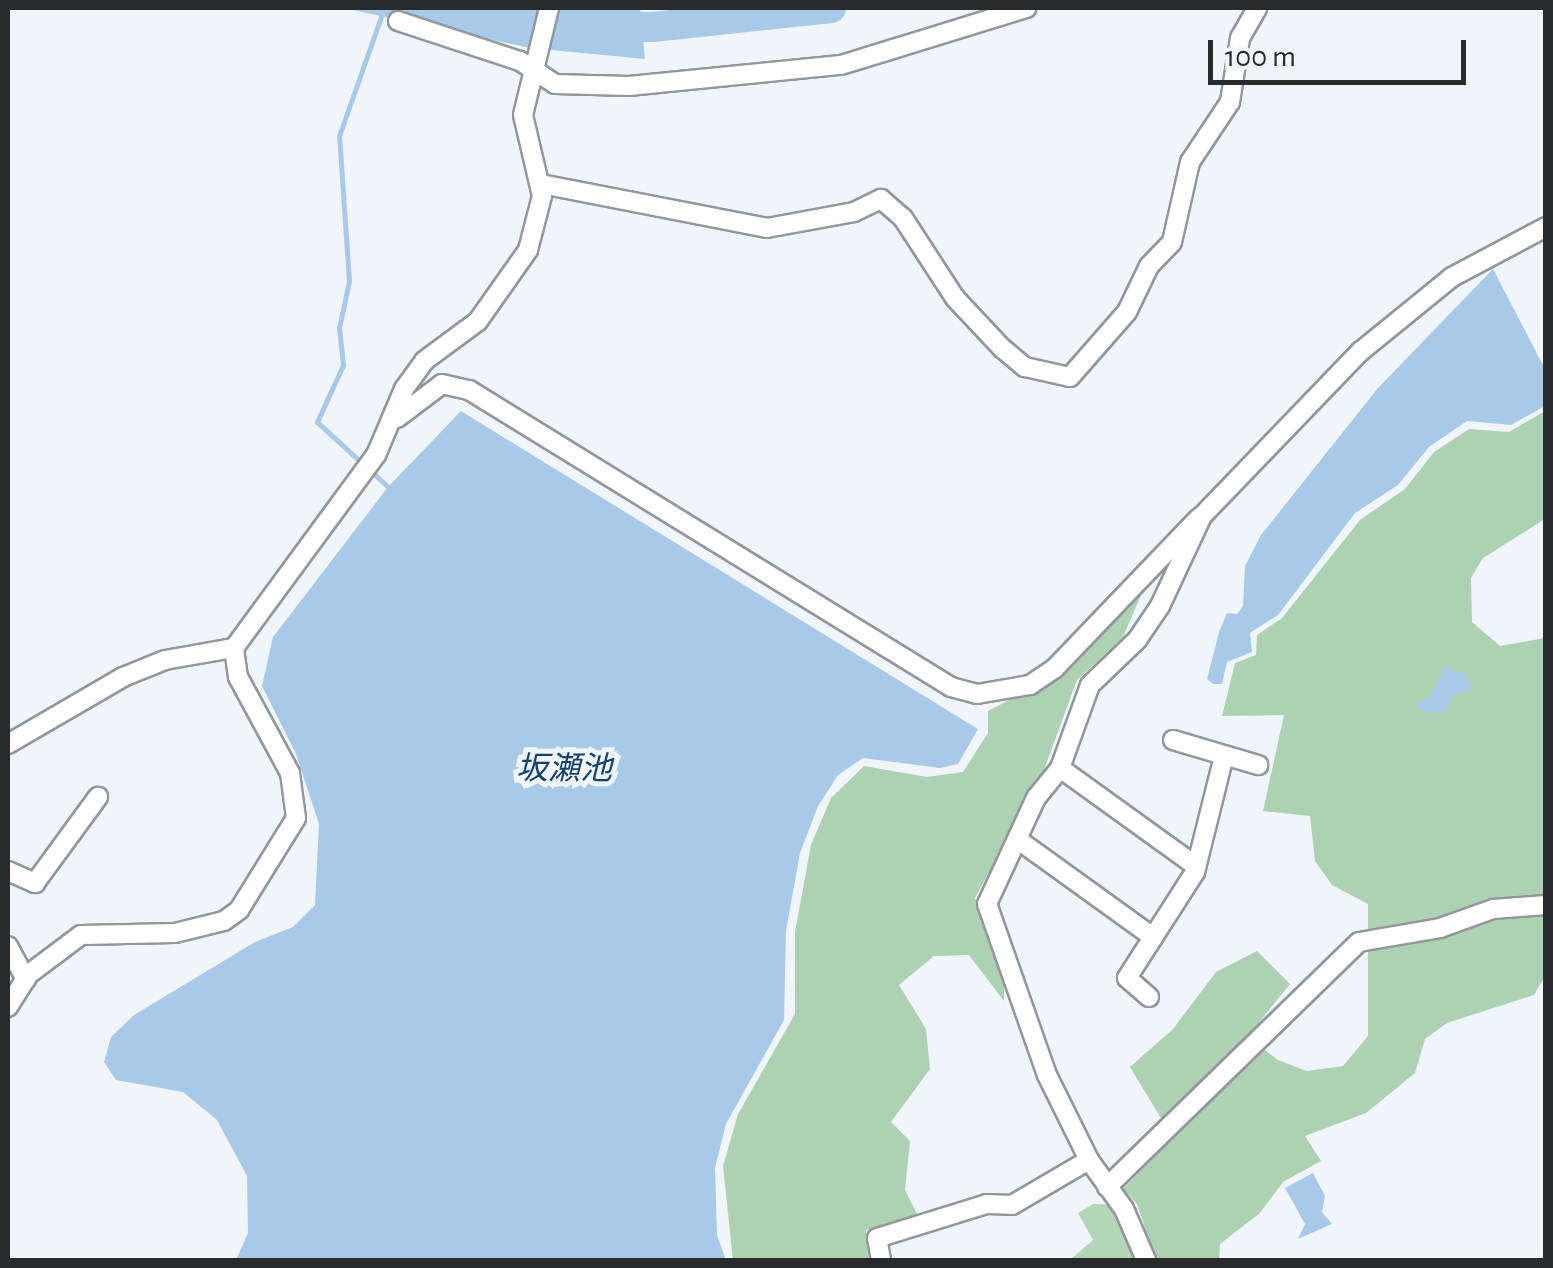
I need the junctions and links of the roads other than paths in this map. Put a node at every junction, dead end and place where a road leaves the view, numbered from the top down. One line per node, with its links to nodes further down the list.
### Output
1 (548, 8): 5 (street)
2 (1026, 8): 5 (street)
3 (1257, 8): 6 (street)
4 (398, 21): 5 (street)
5 (537, 70): 6 (street)
6 (541, 184): 8 (street)
7 (1546, 227): 9 (street)
8 (389, 426): 9 (street); 10 (street)
9 (1202, 516): 15 (street)
10 (234, 648): 12 (street); 23 (street)
11 (1172, 740): 13 (street)
12 (8, 744)
13 (1224, 756): 14 (street); 18 (street)
14 (1258, 765)
15 (1060, 768): 17 (street); 18 (street)
16 (98, 796): 19 (street)
17 (1017, 839): 21 (street); 26 (street)
18 (1196, 866): 21 (street)
19 (8, 871)
20 (1546, 905): 27 (street)
21 (1153, 937): 24 (street)
22 (8, 946): 23 (street)
23 (26, 980): 25 (street)
24 (1149, 997)
25 (8, 1007)
26 (1089, 1160): 27 (street); 28 (street)
27 (1108, 1187): 29 (street)
28 (881, 1260)
29 (1146, 1260)

